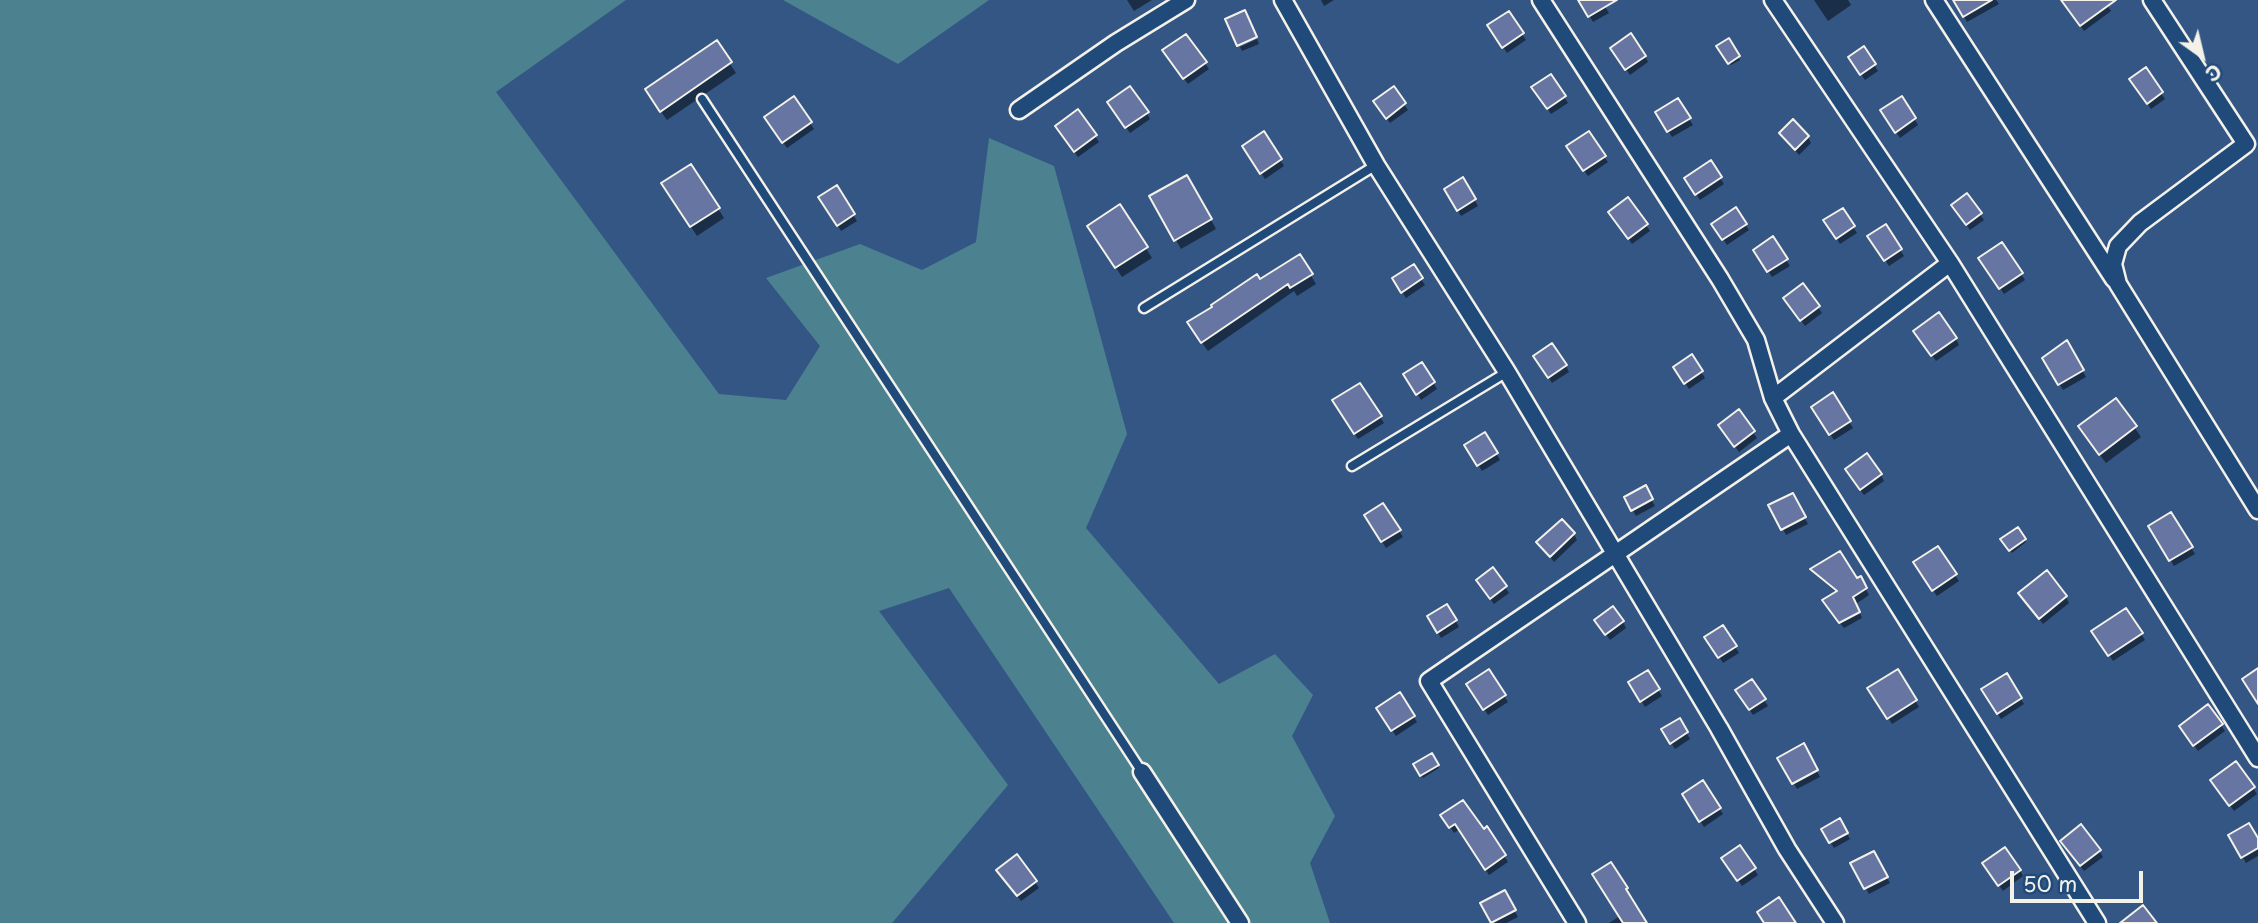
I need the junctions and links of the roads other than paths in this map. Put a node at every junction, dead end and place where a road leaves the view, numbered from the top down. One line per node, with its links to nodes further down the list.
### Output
1 (1186, 0): 8 (street)
2 (1283, 0): 10 (street)
3 (1541, 0): 15 (street)
4 (1773, 0): 11 (street)
5 (1934, 0): 12 (street)
6 (2152, 0): 9 (street)
7 (702, 99): 21 (lane)
8 (1019, 110)
9 (2252, 141): 12 (street)
10 (1376, 165): 13 (lane); 14 (street)
11 (1950, 263): 15 (street); 20 (street)
12 (2118, 284): 18 (street)
13 (1144, 308)
14 (1507, 372): 17 (lane); 19 (street)
15 (1773, 398): 16 (street)
16 (1791, 434): 19 (street); 25 (street)
17 (1352, 466)
18 (2258, 510)
19 (1616, 554): 23 (street); 24 (street)
20 (2258, 758)
21 (1142, 772): 22 (street)
22 (1240, 923)
23 (1577, 923)
24 (1835, 923)
25 (2097, 923)

